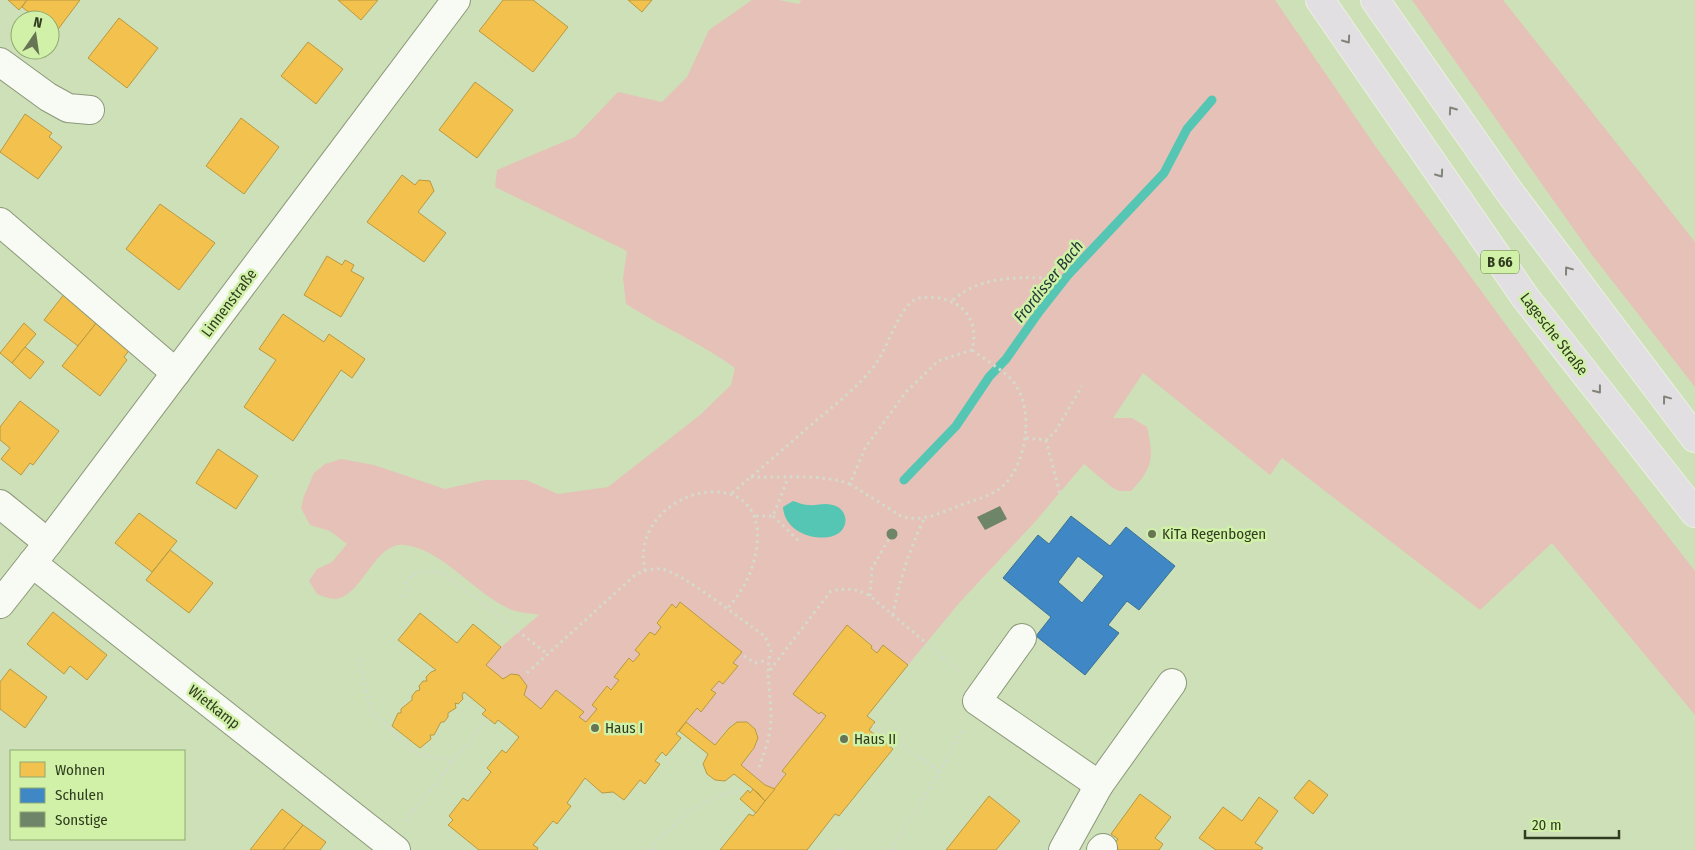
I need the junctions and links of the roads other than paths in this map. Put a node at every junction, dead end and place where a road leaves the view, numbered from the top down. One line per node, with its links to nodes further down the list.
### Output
1 (456, 0): 7 (street, Linnenstraße)
2 (1320, 0): 10 (highway, Lagesche Straße / B 66, one-way to 10)
3 (1375, 0): 8 (highway, one-way to 3)
4 (0, 62): 5 (street)
5 (90, 110)
6 (0, 222): 7 (street)
7 (176, 372): 11 (street, Linnenstraße)
8 (1695, 438)
9 (0, 504): 11 (street)
10 (1695, 514)
11 (48, 543): 12 (street, Linnenstraße)
12 (32, 563): 13 (street, Linnenstraße); 17 (street, Wietkamp)
13 (0, 604)
14 (1022, 638): 16 (street)
15 (1172, 683): 16 (street)
16 (1098, 785): 18 (street)
17 (392, 847)
18 (1063, 850)

